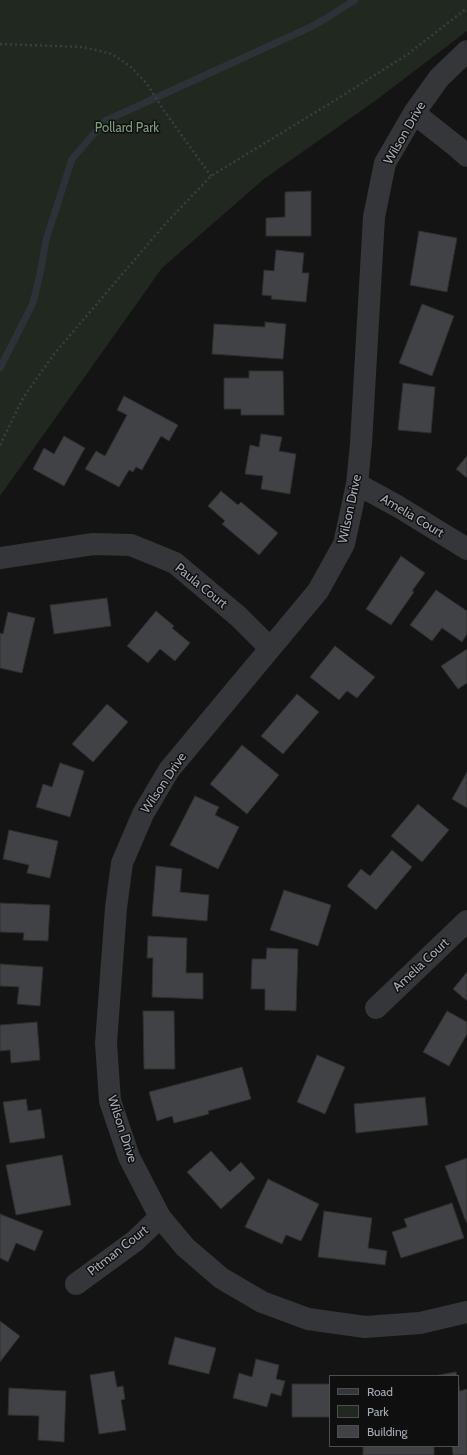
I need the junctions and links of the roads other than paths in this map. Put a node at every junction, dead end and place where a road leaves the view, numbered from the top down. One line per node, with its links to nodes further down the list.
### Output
1 (467, 50): 2 (street, Wilson Drive)
2 (414, 113): 3 (street); 4 (street, Wilson Drive)
3 (467, 156)
4 (357, 484): 5 (street, Amelia Court); 7 (street, Wilson Drive)
5 (467, 549)
6 (0, 558): 7 (street, Paula Court)
7 (270, 648): 10 (street, Wilson Drive)
8 (467, 921): 9 (street, Amelia Court)
9 (376, 1008)
10 (160, 1217): 11 (street, Pitman Court); 12 (street, Wilson Drive)
11 (76, 1284)
12 (467, 1312)

